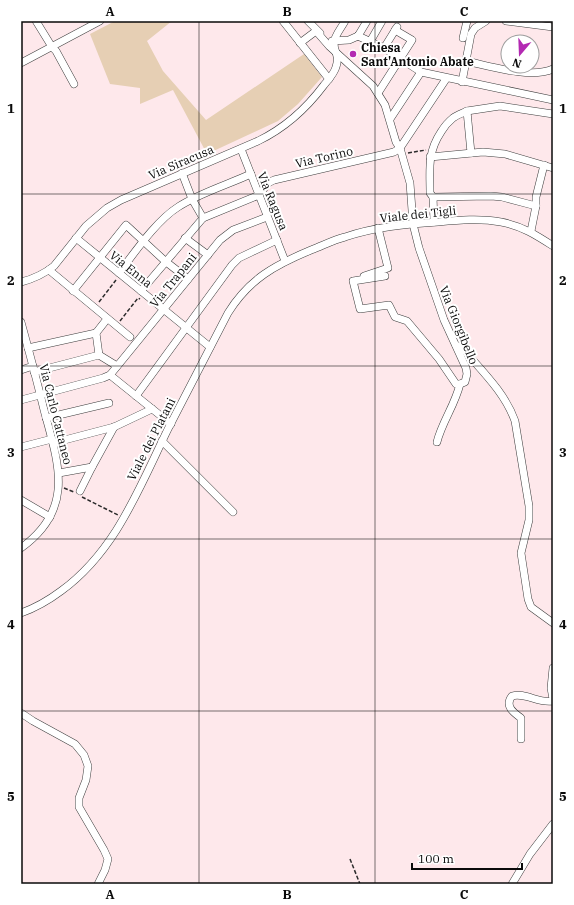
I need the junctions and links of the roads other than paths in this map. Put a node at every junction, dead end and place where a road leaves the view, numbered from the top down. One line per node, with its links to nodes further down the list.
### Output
1 (36, 21): 18 (street)
2 (100, 21): 18 (street)
3 (283, 21): 16 (street)
4 (345, 21): 17 (street)
5 (367, 21): 13 (street)
6 (382, 21): 15 (street)
7 (467, 21): 14 (street)
8 (486, 21): 22 (street)
9 (506, 21): 10 (street)
10 (516, 22): 12 (street)
11 (313, 25): 16 (street); 17 (street, Via Giorgibello)
12 (553, 27)
13 (358, 36): 15 (street); 17 (street)
14 (463, 38)
15 (370, 40): 19 (street)
16 (300, 43): 26 (street)
17 (333, 43): 20 (street, Via Giorgibello)
18 (52, 47): 23 (street); 29 (street)
19 (384, 48): 21 (street); 21 (street)
20 (338, 54): 26 (street, Via Siracusa); 30 (street, Via Giorgibello)
21 (400, 59): 25 (street); 30 (street)
22 (466, 61): 24 (street); 28 (street)
23 (21, 63)
24 (553, 69)
25 (420, 72): 27 (street); 34 (street)
26 (329, 79): 35 (street, Via Siracusa)
27 (446, 79): 28 (street); 36 (street)
28 (462, 82): 31 (street)
29 (74, 84)
30 (378, 93): 34 (street, Via Giorgibello)
31 (553, 100)
32 (467, 111): 33 (street); 37 (street); 38 (street)
33 (553, 114)
34 (390, 119): 36 (street, Via Giorgibello)
35 (241, 149): 41 (street, Via Siracusa); 42 (street, Via Ragusa)
36 (401, 151): 43 (street, Via Torino); 50 (street, Via Giorgibello)
37 (471, 153): 38 (street); 39 (street)
38 (430, 157): 44 (street)
39 (544, 165): 40 (street); 46 (street)
40 (553, 168)
41 (182, 173): 45 (street); 53 (street, Via Siracusa)
42 (251, 174): 43 (street, Via Ragusa); 45 (street)
43 (259, 195): 47 (street, Via Ragusa); 48 (street)
44 (433, 197): 46 (street); 49 (street)
45 (192, 199): 48 (street); 56 (street)
46 (536, 206): 52 (street)
47 (267, 217): 55 (street, Via Ragusa); 58 (street, Via Trapani)
48 (203, 218): 54 (street)
49 (434, 222): 50 (street, Viale dei Tigli); 52 (street, Viale dei Tigli)
50 (413, 224): 51 (street, Viale dei Tigli); 76 (street, Via Giorgibello)
51 (378, 228): 61 (street, Viale dei Tigli); 67 (street)
52 (531, 231): 57 (street, Viale dei Tigli)
53 (76, 238): 59 (street, Via Enna); 62 (street, Via Siracusa)
54 (185, 238): 58 (street); 60 (street)
55 (277, 240): 61 (street, Via Ragusa); 73 (street)
56 (144, 242): 59 (street); 60 (street); 64 (street)
57 (553, 246)
58 (208, 255): 65 (street, Via Trapani)
59 (100, 258): 64 (street, Via Enna); 68 (street)
60 (166, 261): 65 (street); 69 (street)
61 (285, 261): 78 (street, Viale dei Platani)
62 (49, 270): 66 (street, Via Siracusa); 68 (street)
63 (385, 276): 67 (street)
64 (118, 277): 69 (street, Via Enna)
65 (188, 279): 70 (street, Via Trapani)
66 (21, 282)
67 (353, 282): 84 (street)
68 (73, 291): 71 (street)
69 (140, 295): 70 (street, Via Enna)
70 (164, 309): 73 (street, Via Enna); 80 (street, Via Trapani)
71 (107, 319): 74 (street); 75 (street)
72 (21, 325): 77 (street, Via Carlo Cattaneo)
73 (187, 328): 78 (street, Via Enna); 86 (street)
74 (96, 333): 77 (street); 79 (street)
75 (130, 337)
76 (456, 345): 84 (street, Via Giorgibello); 105 (street)
77 (25, 346): 81 (street, Via Carlo Cattaneo)
78 (210, 347): 91 (street, Viale dei Platani)
79 (99, 354): 80 (street); 81 (street)
80 (117, 366): 83 (street, Via Trapani)
81 (34, 369): 82 (street); 85 (street, Via Carlo Cattaneo)
82 (21, 370)
83 (110, 375): 85 (street); 86 (street)
84 (460, 384): 95 (street)
85 (40, 394): 87 (street); 90 (street, Via Carlo Cattaneo)
86 (136, 396): 89 (street)
87 (21, 400)
88 (109, 403): 90 (street)
89 (152, 409): 91 (street); 92 (street)
90 (46, 418): 93 (street, Via Carlo Cattaneo)
91 (171, 424): 94 (street, Viale dei Platani)
92 (114, 427): 93 (street); 97 (street)
93 (52, 441): 96 (street); 98 (street, Via Carlo Cattaneo)
94 (162, 441): 101 (street); 104 (street, Viale dei Platani)
95 (437, 442)
96 (21, 447)
97 (92, 467): 98 (street); 99 (street)
98 (59, 473): 102 (street, Via Carlo Cattaneo)
99 (78, 493)
100 (21, 500): 102 (street)
101 (233, 512)
102 (50, 516): 103 (street, Via Carlo Cattaneo)
103 (21, 548)
104 (21, 611)
105 (553, 623)
106 (553, 668): 107 (street)
107 (553, 700): 109 (street)
108 (21, 713): 111 (street)
109 (521, 739)
110 (553, 824): 112 (street)
111 (98, 884)
112 (512, 884)

